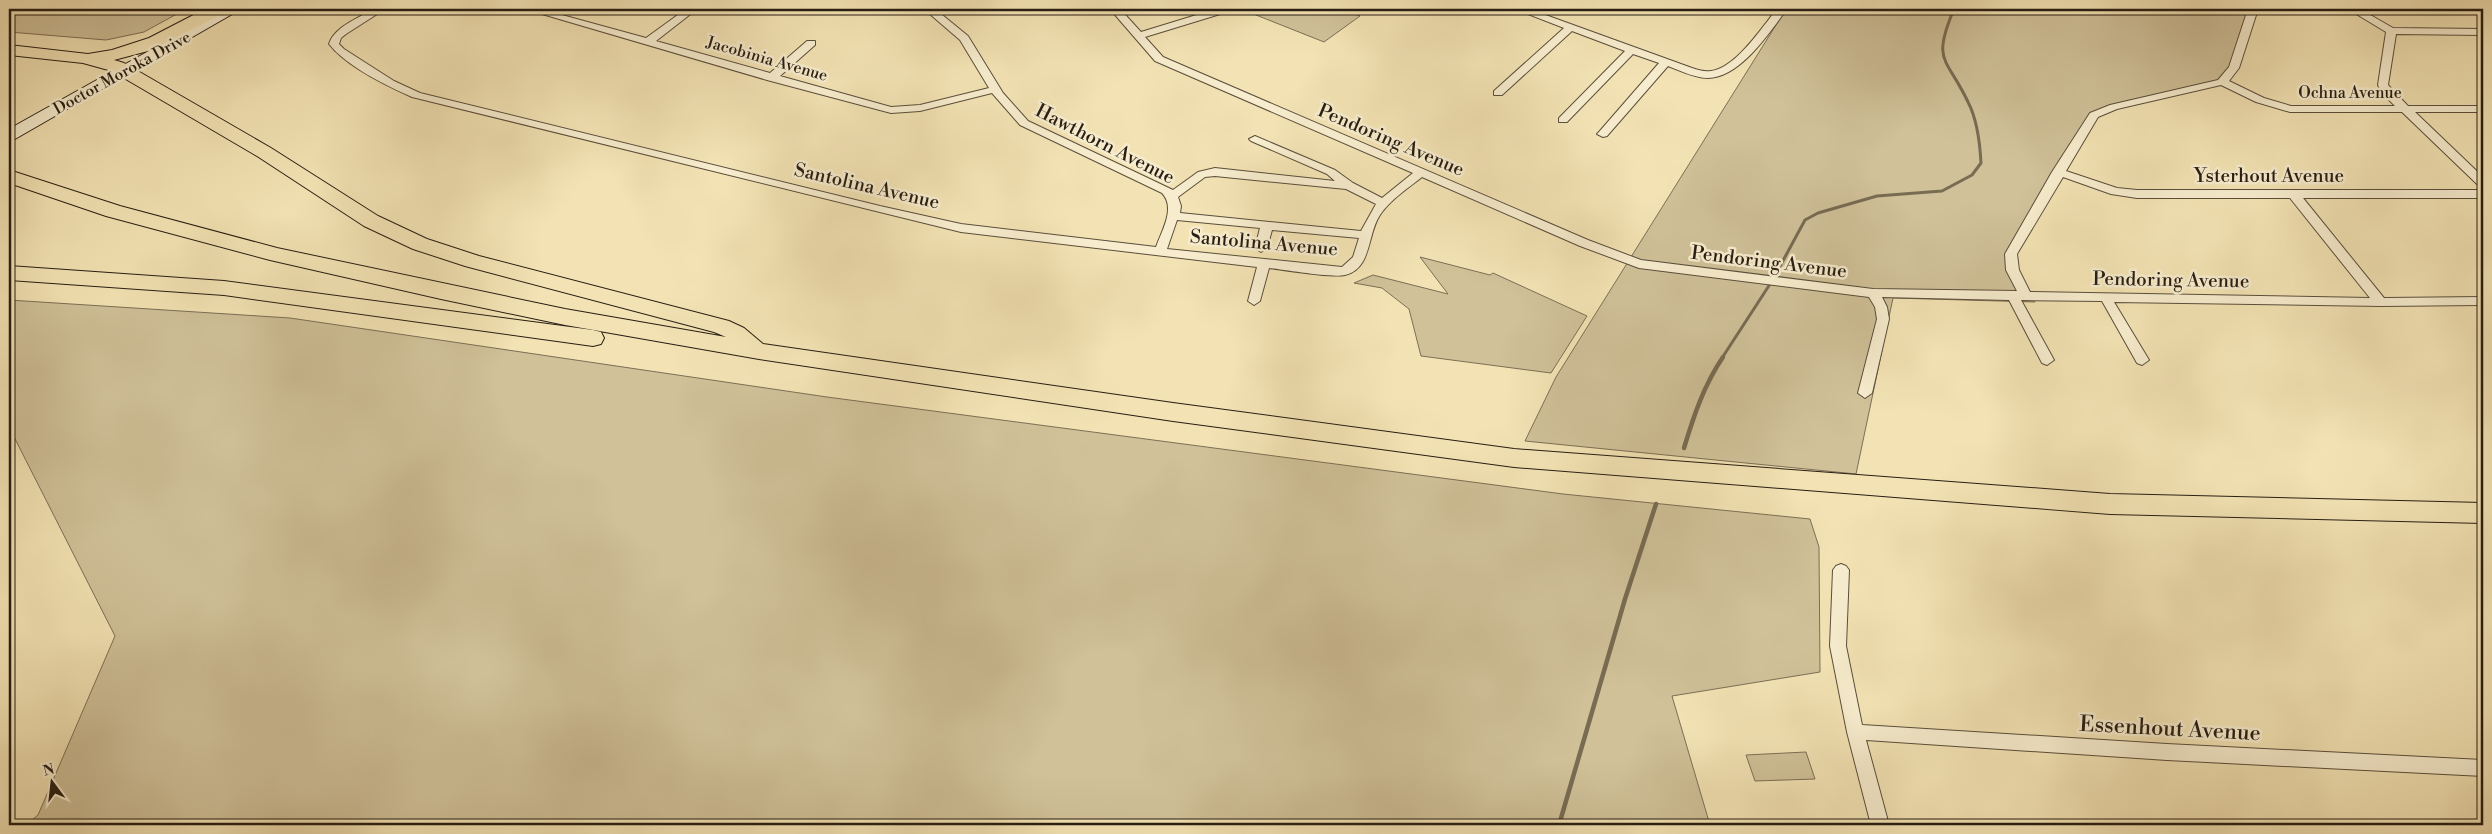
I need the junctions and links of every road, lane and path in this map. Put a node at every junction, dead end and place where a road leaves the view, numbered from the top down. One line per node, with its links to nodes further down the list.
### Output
1 (234, 9): 16 (main road, Doctor Moroka Drive)
2 (380, 9): 51 (street, Santolina Avenue)
3 (533, 9): 18 (street, Jacobinia Avenue)
4 (692, 9): 18 (street)
5 (929, 9): 29 (street, Hawthorn Avenue)
6 (1115, 9): 17 (street, Pendoring Avenue)
7 (1226, 9): 17 (street)
8 (1520, 9): 13 (street)
9 (1782, 9): 25 (street)
10 (2253, 9): 28 (street)
11 (2354, 9): 14 (street)
12 (215, 11): 22 (highway); 24 (main road, Doctor Moroka Drive)
13 (1570, 28): 21 (street); 30 (street)
14 (2391, 31): 15 (street); 31 (street)
15 (2483, 32)
16 (189, 35): 24 (main road, Doctor Moroka Drive); 27 (highway)
17 (1138, 36): 39 (street, Pendoring Avenue)
18 (648, 42): 26 (street, Jacobinia Avenue)
19 (811, 43): 26 (street)
20 (9, 50): 22 (highway)
21 (1631, 50): 23 (street); 33 (street)
22 (83, 58): 24 (highway)
23 (1666, 62): 25 (street); 35 (street)
24 (121, 69): 27 (highway); 34 (main road, Doctor Moroka Drive); 36 (main road, Doctor Moroka Drive)
25 (1714, 75)
26 (771, 78): 29 (street, Jacobinia Avenue)
27 (144, 82): 60 (highway)
28 (2222, 82): 31 (street, Ochna Avenue); 38 (street)
29 (996, 88): 44 (street, Hawthorn Avenue)
30 (1498, 93)
31 (2406, 109): 32 (street, Ochna Avenue); 41 (street)
32 (2483, 109)
33 (1562, 120)
34 (9, 129)
35 (1603, 134)
36 (9, 136)
37 (1255, 139): 42 (street)
38 (2058, 172): 45 (street, Ysterhout Avenue); 55 (street)
39 (1420, 173): 46 (street, Santolina Avenue); 54 (street, Pendoring Avenue)
40 (9, 176): 60 (highway)
41 (2483, 183)
42 (1349, 186): 44 (street); 46 (street)
43 (2483, 194): 45 (street, Ysterhout Avenue)
44 (1172, 196): 47 (street, Hawthorn Avenue)
45 (2295, 196): 59 (street)
46 (1384, 204): 49 (street, Santolina Avenue)
47 (1173, 216): 48 (street); 51 (street, Hawthorn Avenue)
48 (1266, 226): 49 (street); 50 (street)
49 (1365, 235): 52 (street, Santolina Avenue)
50 (1261, 248)
51 (1160, 252): 52 (street, Santolina Avenue)
52 (1264, 264): 57 (street)
53 (9, 273): 60 (highway)
54 (1873, 293): 55 (street, Pendoring Avenue); 63 (street)
55 (2020, 296): 56 (street, Pendoring Avenue); 61 (street)
56 (2106, 298): 59 (street, Pendoring Avenue); 62 (street)
57 (1254, 301)
58 (2483, 301): 59 (street, Pendoring Avenue)
59 (2381, 302)
60 (759, 351): 64 (highway)
61 (2047, 360)
62 (2142, 360)
63 (1865, 393)
64 (2483, 513)
65 (1841, 570): 66 (street)
66 (1855, 732): 67 (street, Essenhout Avenue); 68 (street)
67 (2483, 768)
68 (1880, 825)

